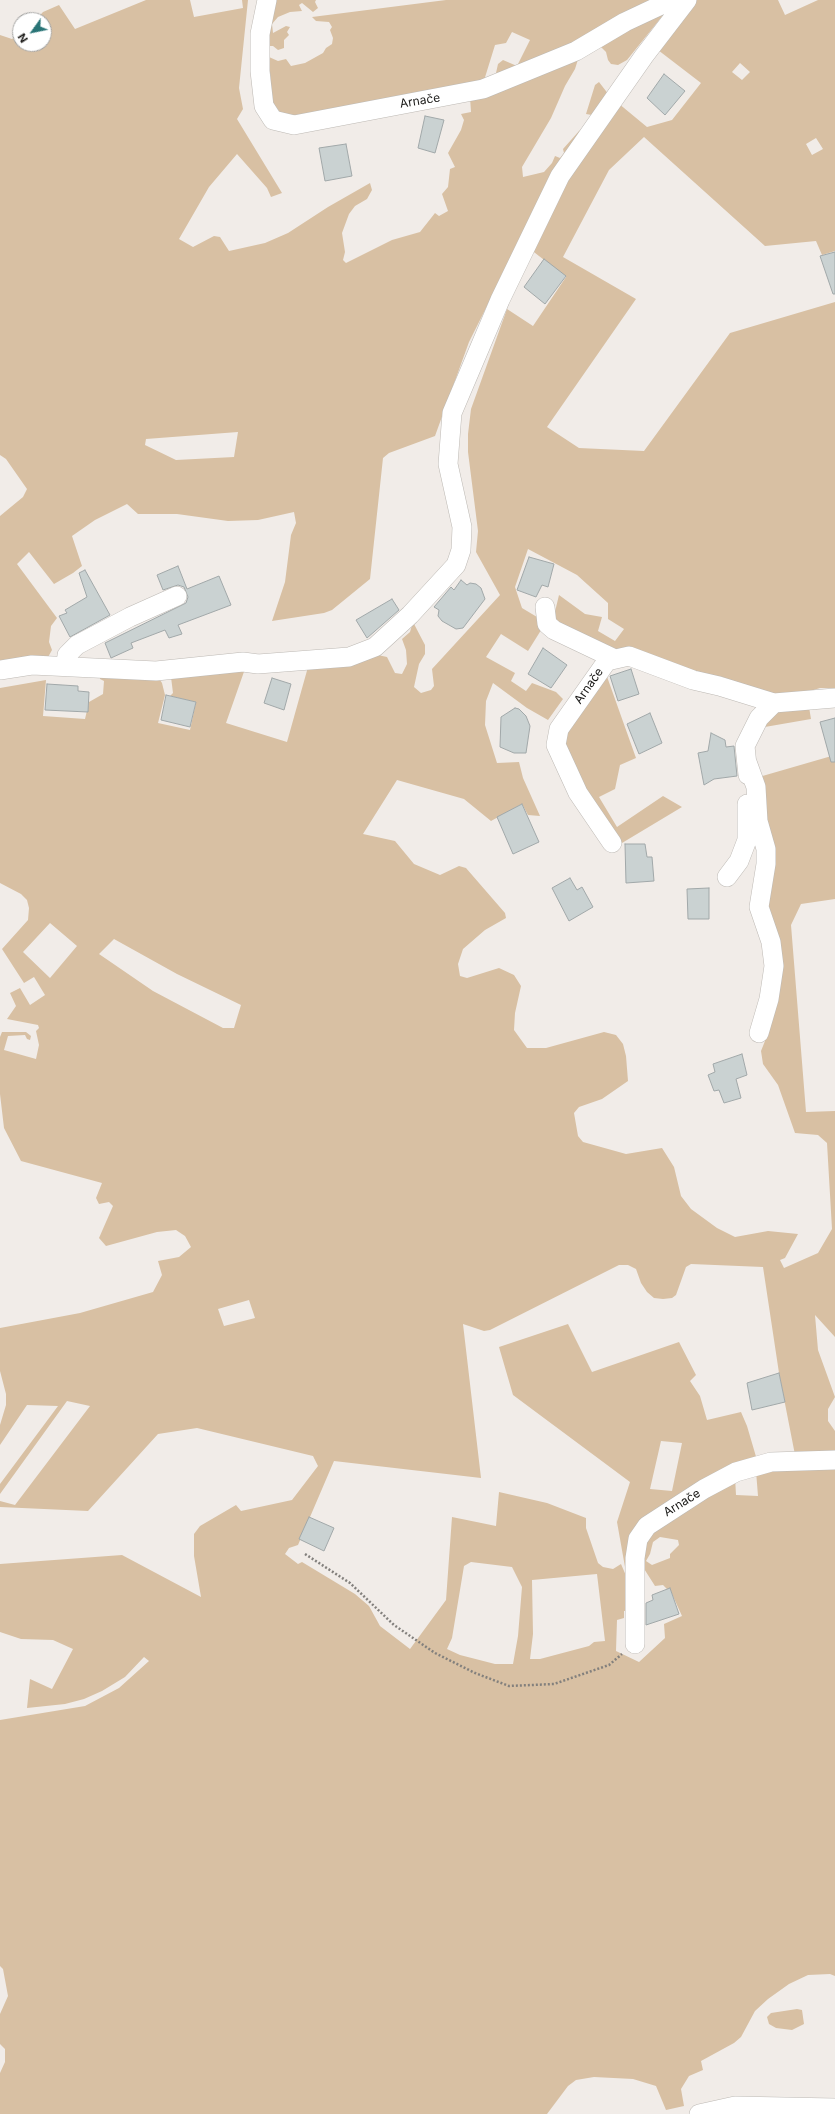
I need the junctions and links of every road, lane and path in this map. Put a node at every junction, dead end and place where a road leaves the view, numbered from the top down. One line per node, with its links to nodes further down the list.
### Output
1 (267, 0): 2 (street, Arnače)
2 (672, 0)
3 (687, 0): 7 (street)
4 (177, 596): 7 (street)
5 (545, 607): 6 (street)
6 (615, 659): 10 (street, Arnače); 12 (street, Arnače)
7 (66, 666): 8 (street)
8 (0, 670)
9 (835, 698): 10 (street, Arnače)
10 (774, 703): 11 (street)
11 (747, 762): 13 (street); 14 (street)
12 (612, 843)
13 (728, 877)
14 (758, 1033)
15 (835, 1460): 17 (street, Arnače)
16 (305, 1554): 17 (path)
17 (635, 1644)
18 (835, 2108): 19 (street)
19 (699, 2114)

